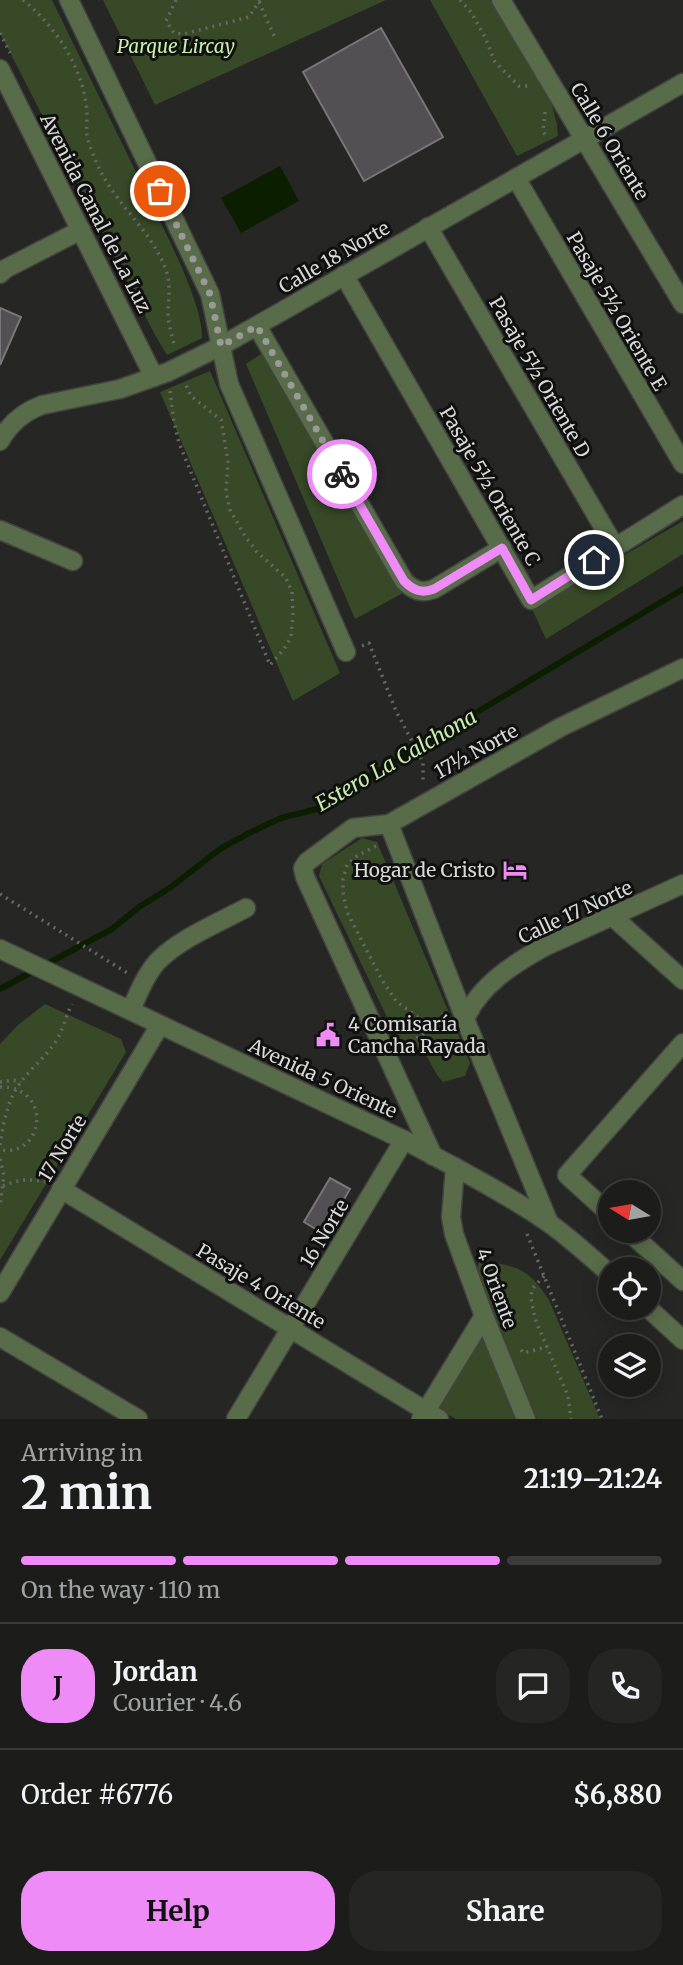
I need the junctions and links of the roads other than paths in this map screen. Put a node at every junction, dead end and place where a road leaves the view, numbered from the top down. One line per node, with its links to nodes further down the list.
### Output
1 (69, 0): 13 (street)
2 (501, 0): 5 (street, Calle 6 Oriente)
3 (1, 72): 8 (street, Avenida Canal de La Luz)
4 (683, 83): 5 (street, Calle 18 Norte)
5 (584, 139): 6 (street, Calle 18 Norte); 11 (street, Calle 6 Oriente)
6 (516, 178): 7 (street, Calle 18 Norte); 16 (street, Pasaje 5½ Oriente E)
7 (428, 227): 10 (street, Calle 18 Norte); 19 (street, Pasaje 5½ Oriente D)
8 (81, 230): 9 (street); 14 (street, Avenida Canal de La Luz)
9 (0, 274)
10 (344, 275): 12 (street, Calle 18 Norte); 20 (street, Pasaje 5½ Oriente C)
11 (683, 304)
12 (257, 326): 13 (street, Calle 18 Norte); 20 (street)
13 (221, 346): 14 (street, Calle 18 Norte); 22 (street)
14 (154, 377): 15 (street, Calle 18 Norte)
15 (0, 441)
16 (683, 464)
17 (683, 505): 19 (street, Pasaje 5½ Oriente C)
18 (0, 530): 21 (street)
19 (615, 547): 20 (street, Pasaje 5½ Oriente C)
20 (502, 548)
21 (73, 561)
22 (346, 652)
23 (683, 668): 24 (street, 17½ Norte)
24 (391, 830): 32 (street); 36 (street, 17½ Norte)
25 (683, 884): 27 (street, Calle 17 Norte)
26 (246, 908): 31 (street)
27 (612, 916): 30 (street); 32 (street, Calle 17 Norte)
28 (0, 949): 29 (street, Avenida 5 Oriente)
29 (9, 961): 31 (street, Avenida 5 Oriente)
30 (683, 980)
31 (131, 1010): 33 (street, Avenida 5 Oriente)
32 (465, 1019): 40 (street)
33 (160, 1024): 35 (street, Avenida 5 Oriente); 38 (street, 17 Norte)
34 (683, 1043): 39 (street)
35 (404, 1140): 36 (street, Avenida 5 Oriente); 47 (street, 16 Norte)
36 (433, 1156): 37 (street, Avenida 5 Oriente)
37 (455, 1167): 40 (street, Avenida 5 Oriente); 45 (street, 4 Oriente)
38 (61, 1189): 44 (street, 17 Norte); 47 (street, Pasaje 4 Oriente)
39 (598, 1204)
40 (549, 1223): 42 (street, Avenida 5 Oriente)
41 (641, 1243): 43 (street)
42 (598, 1264)
43 (683, 1281)
44 (0, 1293)
45 (484, 1316): 50 (street); 53 (street, 4 Oriente)
46 (661, 1320): 49 (street)
47 (291, 1329): 50 (street, Pasaje 4 Oriente); 52 (street, 16 Norte)
48 (0, 1337): 51 (street)
49 (683, 1340)
50 (429, 1416)
51 (138, 1419)
52 (236, 1419)
53 (526, 1419)

